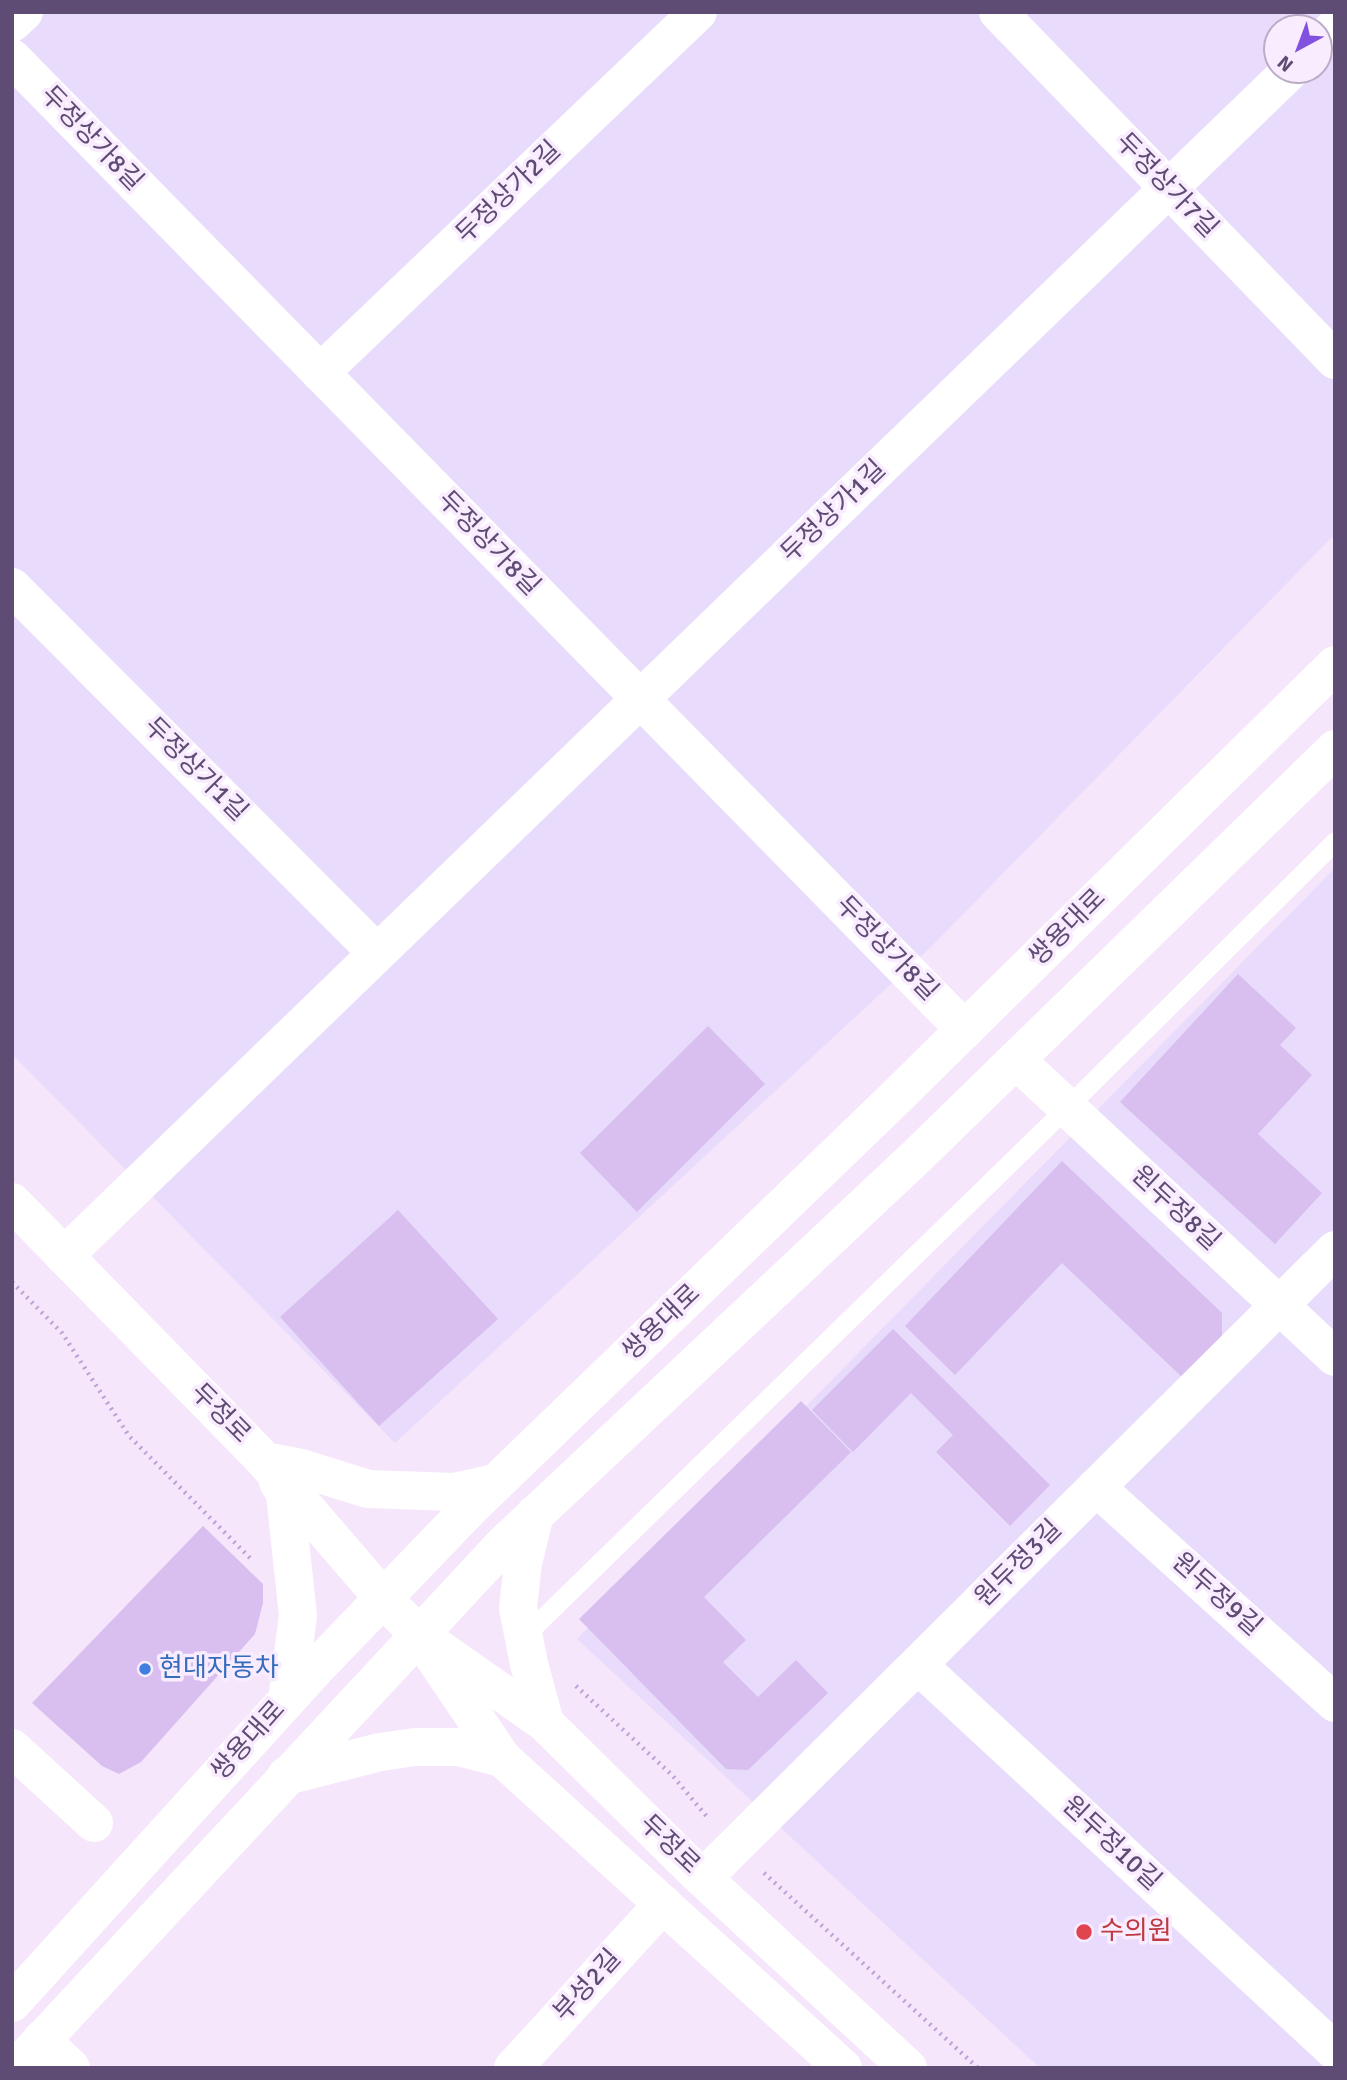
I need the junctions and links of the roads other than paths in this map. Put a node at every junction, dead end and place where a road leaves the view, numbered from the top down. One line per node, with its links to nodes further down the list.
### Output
1 (24, 12): 4 (street)
2 (698, 12): 9 (street, 두정상가2길)
3 (998, 12): 7 (street, 두정상가7길)
4 (12, 23)
5 (12, 58): 9 (street, 두정상가8길)
6 (1277, 84): 7 (street, 두정상가1길)
7 (1169, 188): 8 (street, 두정상가7길); 12 (street, 두정상가1길)
8 (1335, 360)
9 (320, 373): 12 (street, 두정상가8길)
10 (12, 587): 15 (street, 두정상가1길)
11 (1335, 665): 16 (street, 쌍용대로)
12 (640, 699): 15 (street, 두정상가1길); 16 (street, 두정상가8길)
13 (1335, 749): 17 (street, 쌍용대로)
14 (1335, 842): 18 (lane)
15 (377, 953): 21 (street, 두정상가1길)
16 (965, 1030): 25 (street, 쌍용대로)
17 (1016, 1060): 18 (street, 원두정8길); 27 (street, 쌍용대로)
18 (1067, 1108): 22 (street, 원두정8길); 30 (lane)
19 (12, 1202): 21 (street, 두정로)
20 (1335, 1250): 22 (street, 원두정3길)
21 (64, 1256): 24 (street, 두정로)
22 (1279, 1306): 23 (street, 원두정8길); 26 (street, 원두정3길)
23 (1335, 1357)
24 (265, 1461): 25 (street); 28 (street, 두정로); 32 (street)
25 (495, 1483): 28 (street, 쌍용대로)
26 (1096, 1487): 31 (street, 원두정3길); 33 (street, 원두정9길)
27 (535, 1514): 29 (street, 쌍용대로); 30 (street)
28 (383, 1598): 29 (street, 두정로); 32 (street, 쌍용대로)
29 (419, 1635): 34 (street, 두정로); 36 (street, 두정로); 37 (street, 쌍용대로)
30 (524, 1636): 34 (street)
31 (918, 1665): 39 (street, 원두정3길); 43 (street, 원두정10길)
32 (287, 1700): 41 (street, 쌍용대로)
33 (1335, 1703)
34 (545, 1723): 39 (street, 두정로)
35 (12, 1748): 38 (street)
36 (502, 1758): 37 (street); 40 (street, 두정로)
37 (286, 1776): 42 (street, 쌍용대로)
38 (94, 1823)
39 (703, 1878): 48 (street, 두정로)
40 (663, 1904): 46 (street, 부성2길); 47 (street, 두정로)
41 (12, 2003)
42 (41, 2040): 44 (street, 쌍용대로); 45 (street)
43 (1335, 2051)
44 (16, 2068)
45 (71, 2068)
46 (513, 2068)
47 (843, 2068)
48 (908, 2068)

